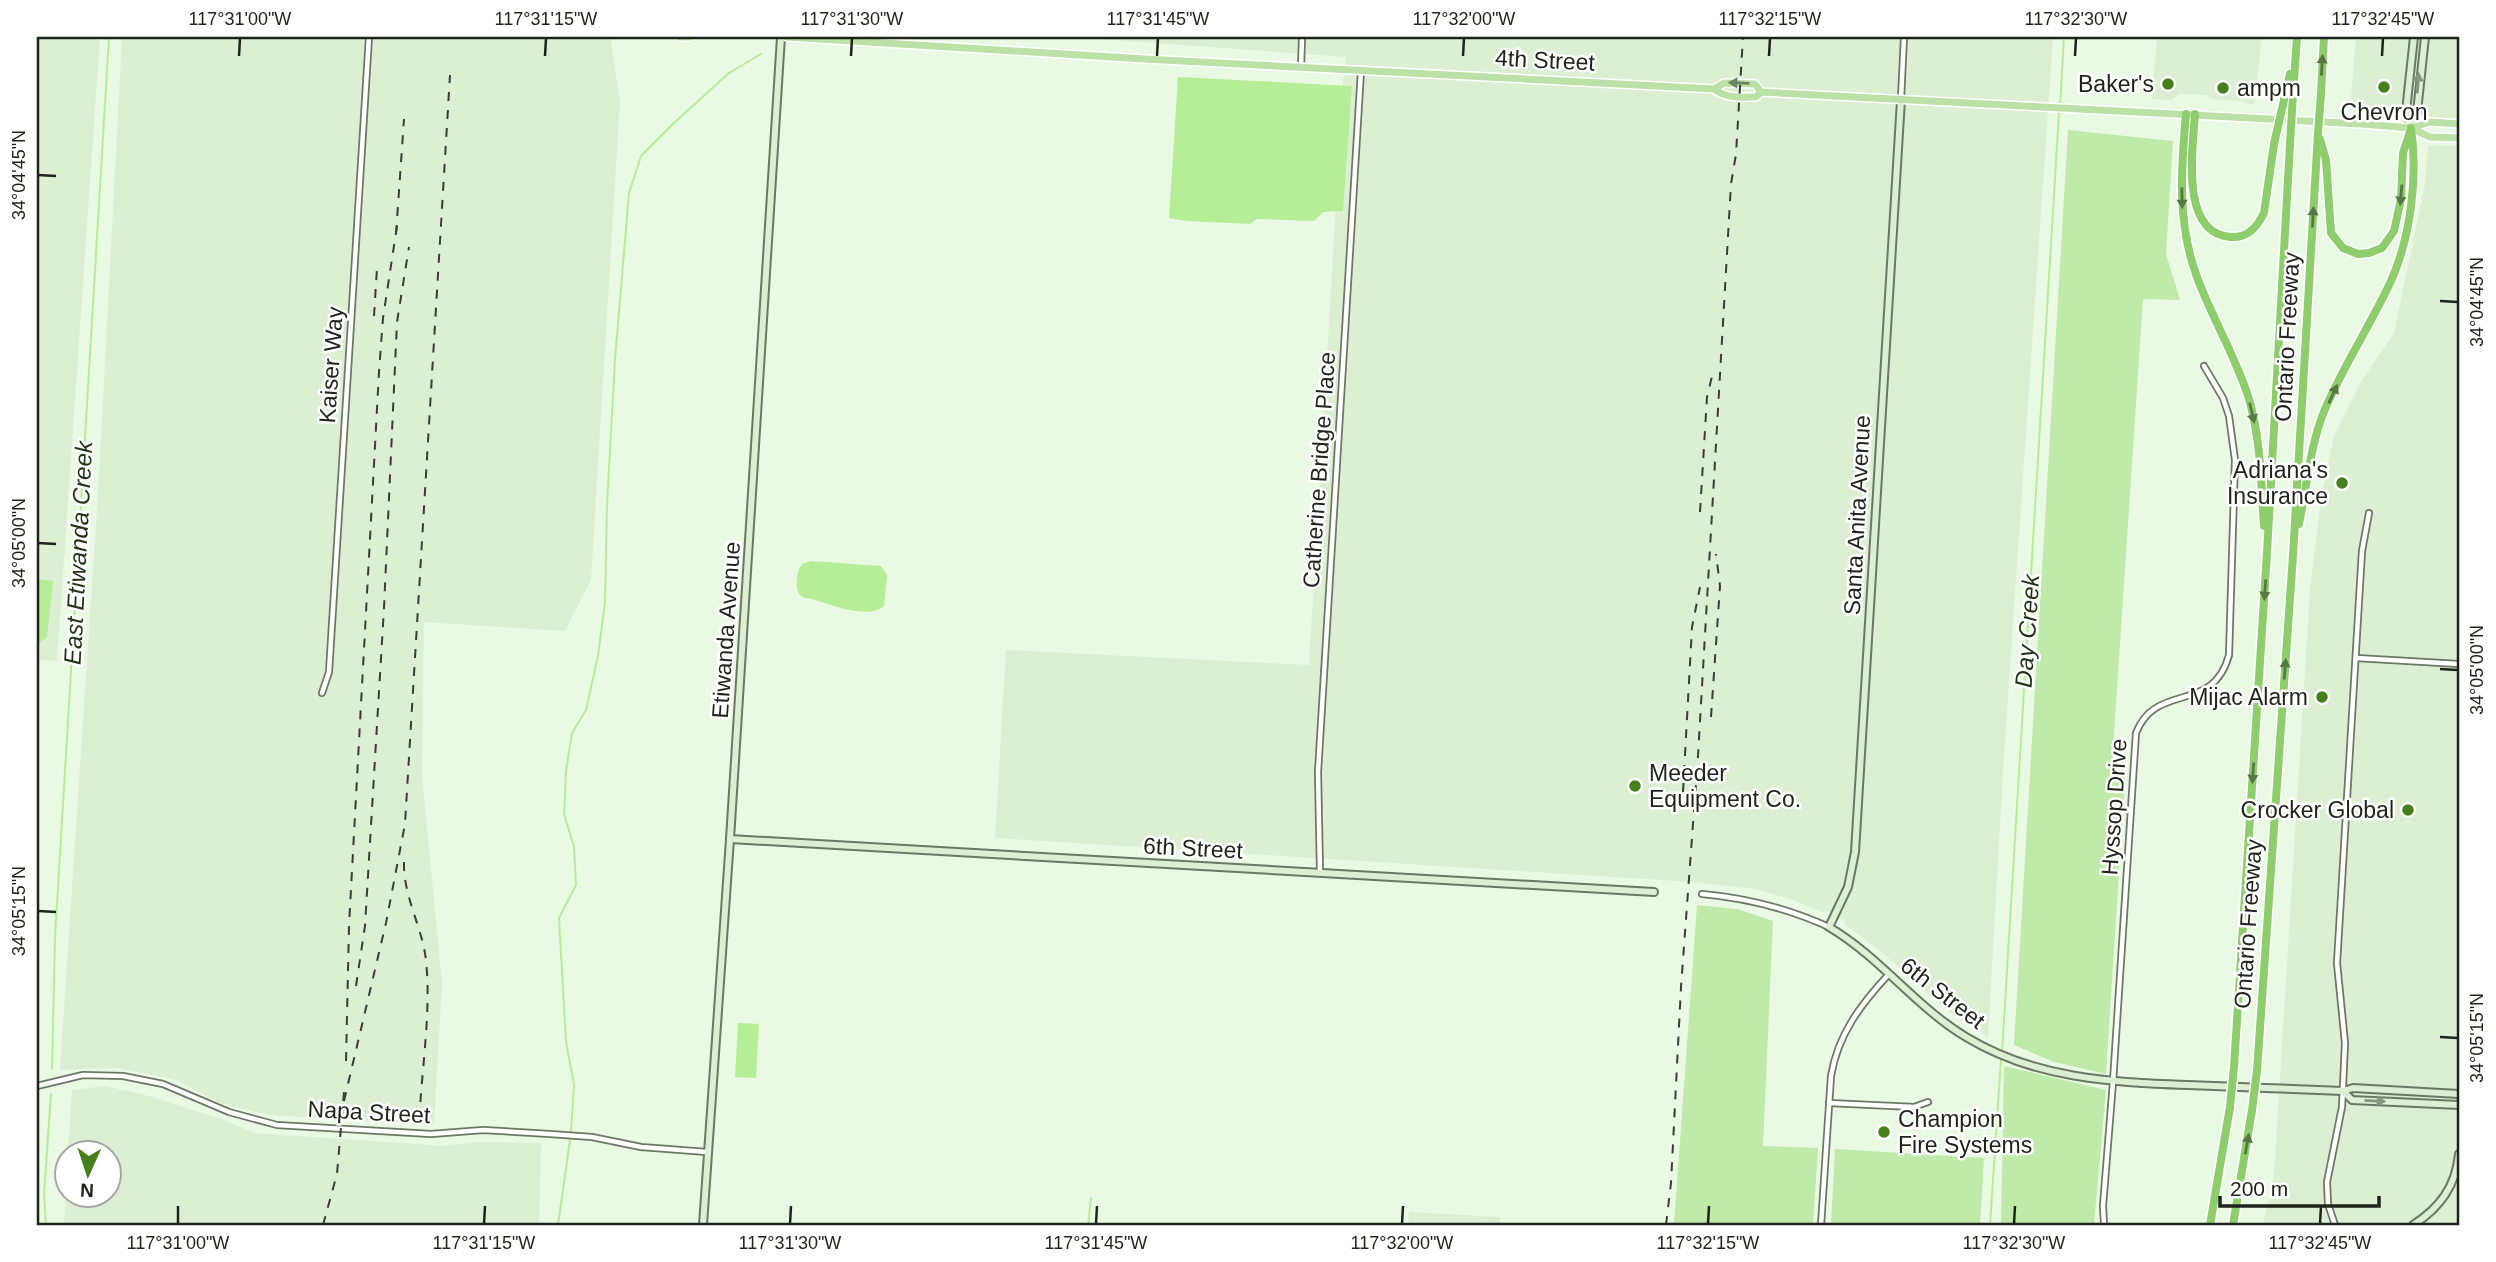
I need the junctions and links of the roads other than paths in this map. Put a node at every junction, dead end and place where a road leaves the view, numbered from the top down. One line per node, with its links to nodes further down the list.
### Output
1 (369, 37): 29 (street, Kaiser Way)
2 (680, 37): 3 (main road)
3 (690, 37)
4 (781, 37): 30 (street, Etiwanda Avenue)
5 (787, 37): 13 (main road, 4th Street)
6 (1302, 37): 13 (street)
7 (1904, 37): 17 (street)
8 (2297, 37): 12 (highway, Ontario Freeway)
9 (2324, 37): 22 (highway, Ontario Freeway, one-way to 9, bridge)
10 (2414, 37): 20 (street)
11 (2424, 37): 20 (street, one-way to 11)
12 (2296, 51): 18 (highway, bridge); 25 (highway, Ontario Freeway, bridge)
13 (1301, 67): 14 (main road, 4th Street)
14 (1361, 70): 15 (main road, 4th Street); 31 (street, Catherine Bridge Place)
15 (1714, 89): 16 (main road, 4th Street); 16 (main road, 4th Street, one-way to 15)
16 (1761, 92): 17 (main road, 4th Street)
17 (1900, 100): 18 (main road, 4th Street); 34 (street, Santa Anita Avenue)
18 (2190, 114): 20 (main road, 4th Street); 25 (highway, one-way to 25)
19 (2459, 124): 20 (main road, 4th Street)
20 (2411, 128): 21 (main road, 4th Street); 22 (highway, one-way to 22); 26 (highway, one-way to 20)
21 (2459, 138)
22 (2320, 147): 26 (highway, Ontario Freeway, one-way to 22)
23 (2204, 366): 36 (street, Hyssop Drive)
24 (2369, 513): 27 (street)
25 (2267, 553): 48 (highway, Ontario Freeway, one-way to 48, bridge)
26 (2293, 555): 49 (highway, Ontario Freeway, one-way to 26, bridge)
27 (2356, 658): 28 (street); 38 (street)
28 (2459, 664)
29 (322, 693)
30 (730, 839): 31 (street, 6th Street); 43 (street, Etiwanda Avenue)
31 (1320, 872): 32 (street, 6th Street)
32 (1654, 892)
33 (1702, 894): 34 (street, 6th Street)
34 (1829, 928): 35 (street, 6th Street)
35 (1889, 974): 36 (street, 6th Street); 41 (street)
36 (2113, 1082): 38 (street, 6th Street); 47 (street, Hyssop Drive)
37 (39, 1085): 43 (street, Napa Street)
38 (2343, 1091): 39 (street, 6th Street); 42 (street, 6th Street, one-way to 42); 50 (street)
39 (2459, 1094)
40 (1928, 1102): 41 (street)
41 (1829, 1103): 46 (street)
42 (2459, 1105)
43 (707, 1152): 45 (street, Etiwanda Avenue)
44 (2459, 1154): 51 (street)
45 (703, 1225)
46 (1821, 1225)
47 (2104, 1225)
48 (2210, 1225)
49 (2233, 1225)
50 (2335, 1225)
51 (2413, 1225)

